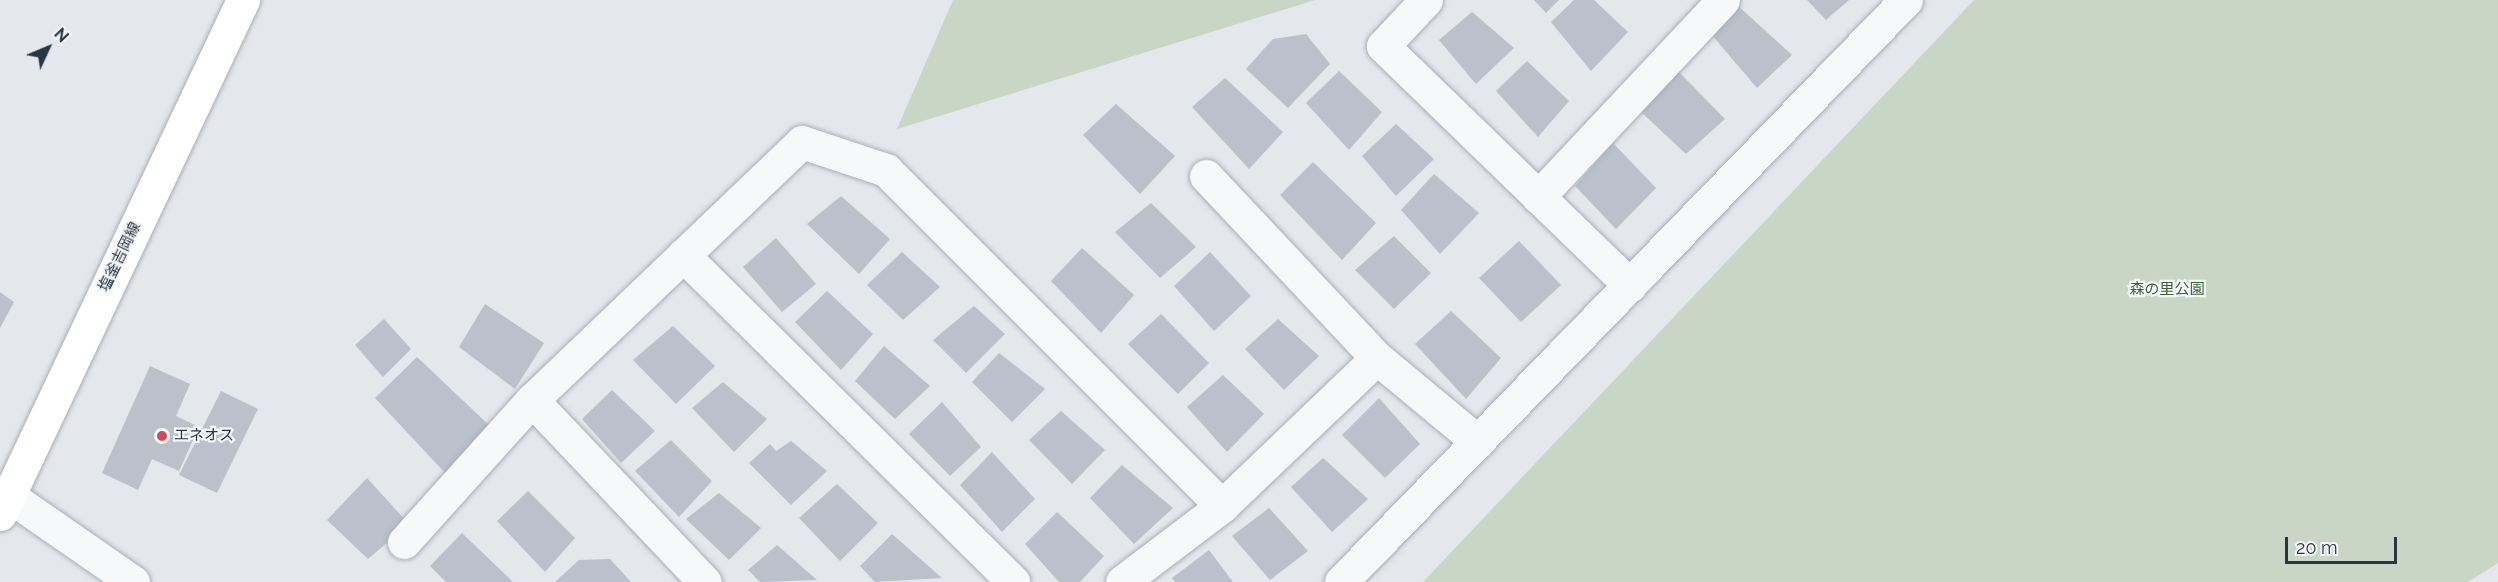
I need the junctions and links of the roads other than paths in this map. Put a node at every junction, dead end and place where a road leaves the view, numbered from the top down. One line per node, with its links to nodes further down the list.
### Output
1 (243, 0): 12 (main road, 塩釜吉岡線)
2 (1426, 0): 6 (street)
3 (1723, 0): 6 (street)
4 (1906, 0): 8 (street)
5 (1206, 176): 9 (street)
6 (1538, 197): 8 (street)
7 (683, 255): 10 (street); 13 (street); 17 (street)
8 (1630, 285): 11 (street)
9 (1377, 358): 11 (street); 13 (street)
10 (532, 400): 14 (street); 16 (street)
11 (1478, 442): 19 (street)
12 (4, 505): 15 (street)
13 (1222, 506): 18 (street)
14 (404, 542)
15 (133, 582)
16 (705, 582)
17 (1014, 582)
18 (1122, 582)
19 (1341, 582)

